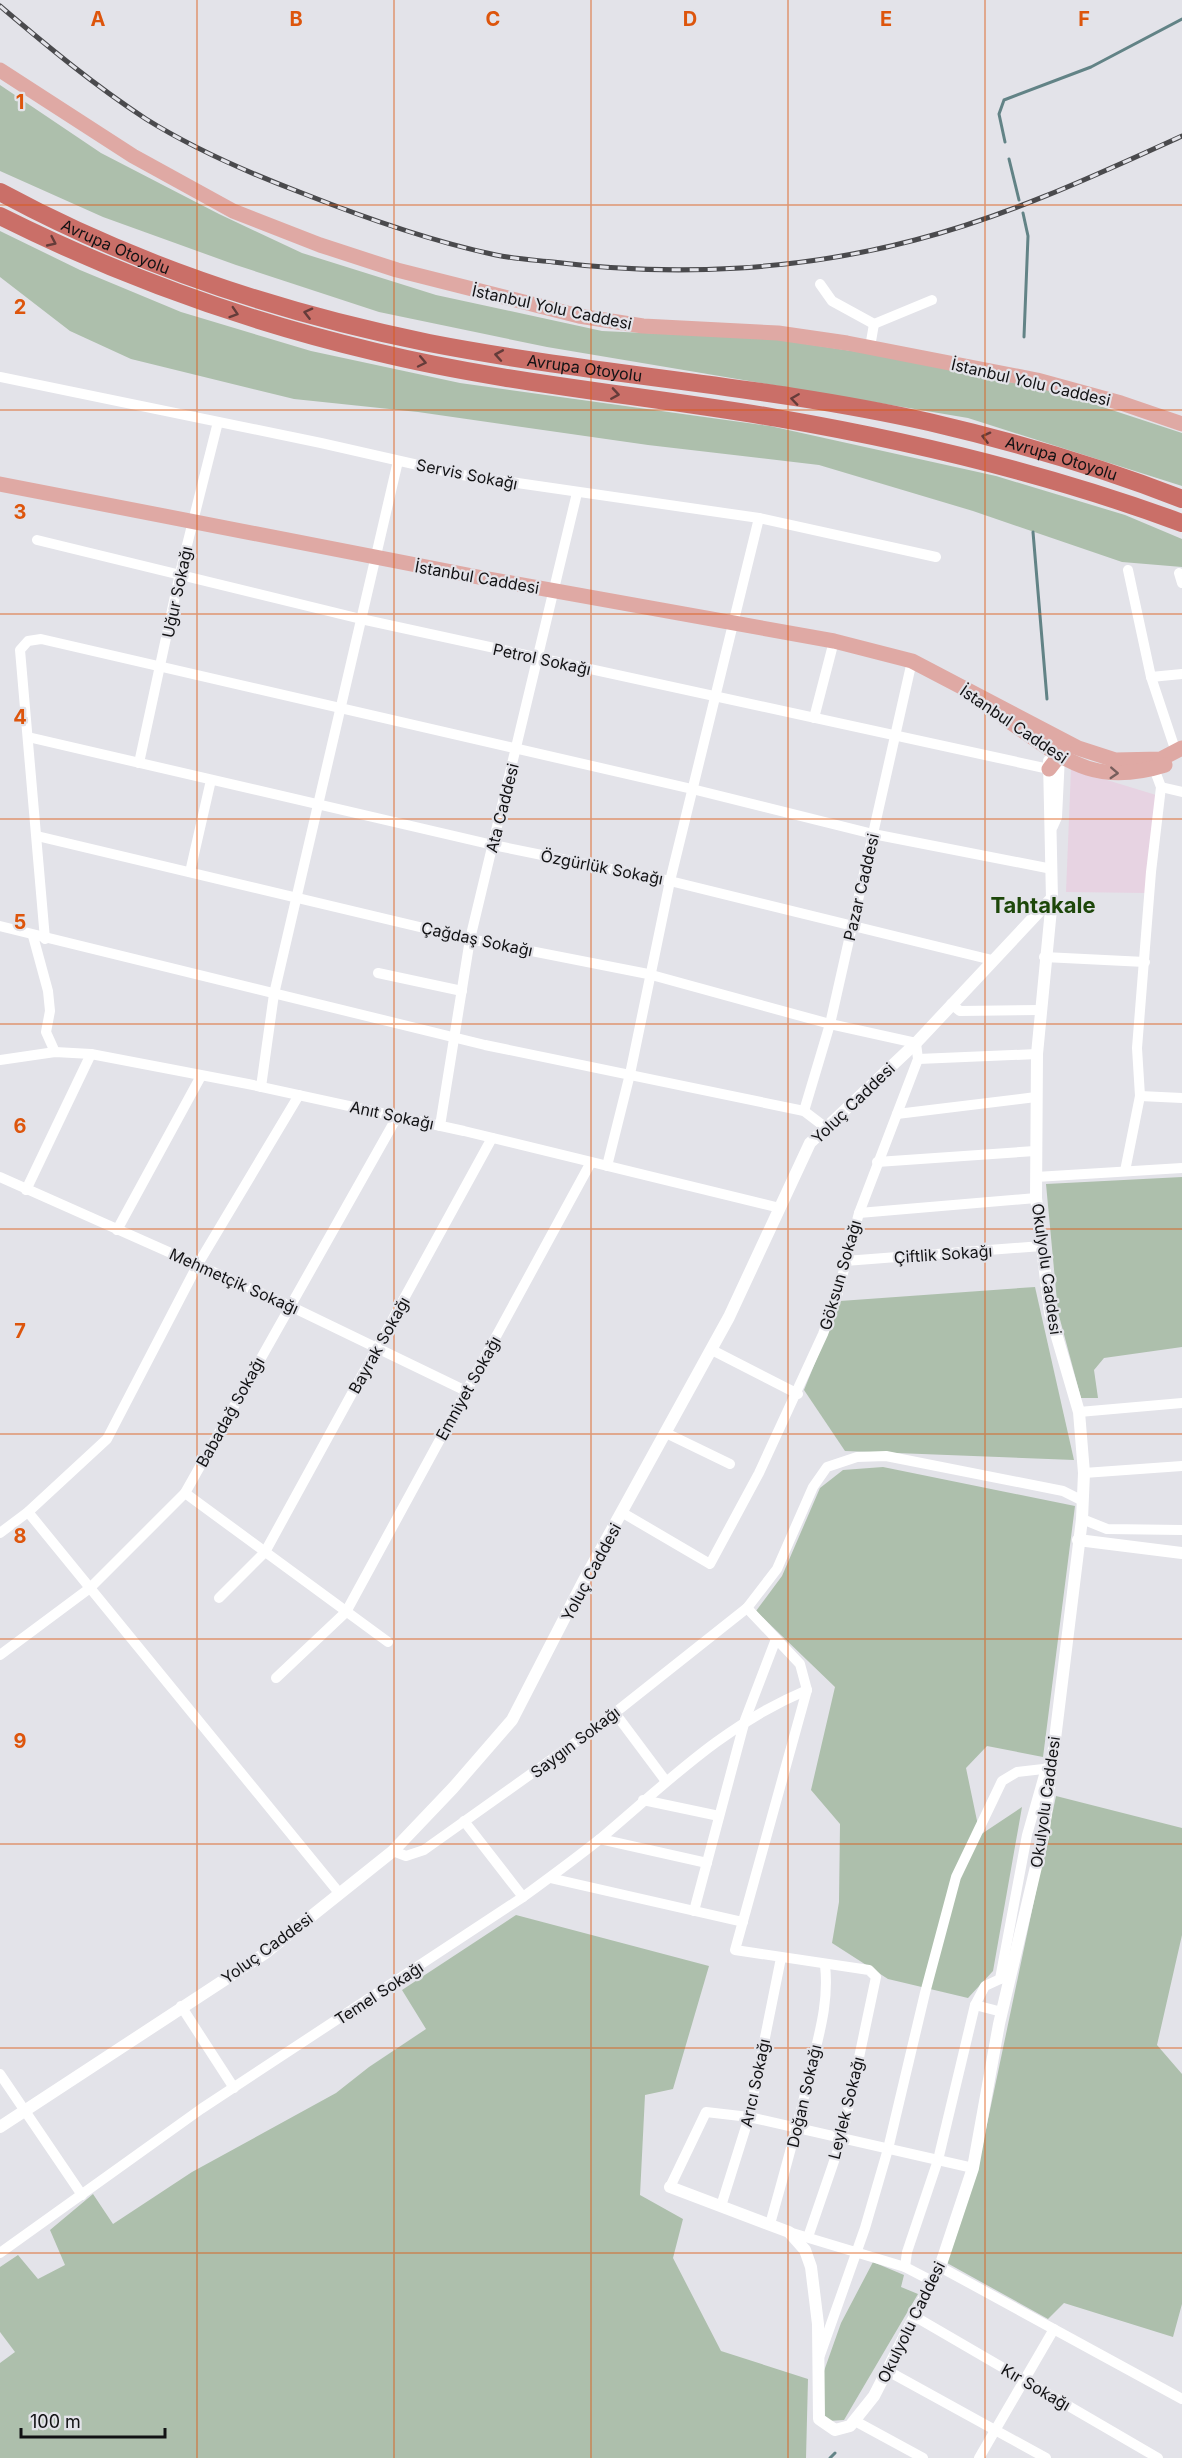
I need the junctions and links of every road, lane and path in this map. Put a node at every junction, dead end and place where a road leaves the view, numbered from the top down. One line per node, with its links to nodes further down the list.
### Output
1 (0, 70): 7 (main road, İstanbul Yolu Caddesi)
2 (0, 192): 14 (highway, Avrupa Otoyolu, one-way to 2)
3 (0, 216): 17 (highway, Avrupa Otoyolu, one-way to 17)
4 (820, 284): 6 (street)
5 (932, 300): 6 (street)
6 (873, 324): 7 (street)
7 (870, 347): 10 (main road, İstanbul Yolu Caddesi)
8 (0, 377): 9 (street, Servis Sokağı)
9 (218, 422): 11 (street, Servis Sokağı); 16 (street, Uğur Sokağı)
10 (1182, 424)
11 (398, 460): 13 (street, Servis Sokağı); 20 (street)
12 (0, 484): 16 (main road, İstanbul Caddesi)
13 (578, 493): 15 (street, Servis Sokağı); 23 (street, Ata Caddesi)
14 (1182, 499)
15 (759, 518): 19 (street, Servis Sokağı); 25 (street)
16 (194, 520): 20 (main road, İstanbul Caddesi); 22 (street, Uğur Sokağı)
17 (1182, 523)
18 (37, 540): 22 (street, Petrol Sokağı)
19 (936, 557)
20 (375, 558): 23 (main road, İstanbul Caddesi); 24 (street)
21 (1128, 570): 31 (street)
22 (180, 573): 24 (street, Petrol Sokağı); 29 (street, Uğur Sokağı)
23 (554, 591): 25 (main road, İstanbul Caddesi); 27 (street, Ata Caddesi)
24 (361, 619): 27 (street, Petrol Sokağı); 34 (street)
25 (734, 622): 26 (main road, İstanbul Caddesi); 33 (street)
26 (834, 641): 28 (main road, İstanbul Caddesi); 35 (street)
27 (537, 659): 33 (street, Petrol Sokağı); 39 (street, Ata Caddesi)
28 (912, 661): 32 (main road, İstanbul Caddesi); 37 (street, Pazar Caddesi)
29 (161, 667): 34 (street); 38 (street); 43 (street, Uğur Sokağı)
30 (1182, 674): 31 (street)
31 (1151, 677): 41 (street)
32 (950, 681): 36 (main road, İstanbul Caddesi); 40 (main road, İstanbul Caddesi)
33 (717, 696): 35 (street, Petrol Sokağı); 48 (street)
34 (340, 709): 39 (street); 50 (street)
35 (814, 718): 37 (street, Petrol Sokağı)
36 (1034, 724): 40 (main road); 42 (main road, İstanbul Caddesi)
37 (895, 736): 45 (street, Petrol Sokağı); 52 (street, Pazar Caddesi)
38 (28, 737): 43 (street, Özgürlük Sokağı); 53 (street)
39 (516, 750): 48 (street); 54 (street, Ata Caddesi)
40 (1054, 752): 42 (main road); 44 (main road, İstanbul Caddesi, one-way to 44); 45 (main road); 51 (street)
41 (1180, 752): 44 (main road, İstanbul Caddesi)
42 (1104, 757): 44 (main road, İstanbul Caddesi)
43 (139, 763): 46 (street, Özgürlük Sokağı)
44 (1152, 764): 47 (street)
45 (1049, 769): 51 (street)
46 (211, 780): 50 (street, Özgürlük Sokağı); 56 (street)
47 (1161, 787): 49 (street); 67 (street)
48 (692, 789): 52 (street); 57 (street)
49 (1182, 792)
50 (318, 804): 54 (street, Özgürlük Sokağı); 58 (street)
51 (1052, 827): 55 (street, Okulyolu Caddesi)
52 (873, 834): 55 (street); 61 (street, Pazar Caddesi)
53 (37, 836): 56 (street, Çağdaş Sokağı); 63 (street)
54 (493, 845): 57 (street, Özgürlük Sokağı); 64 (street, Ata Caddesi)
55 (1052, 869): 59 (street, Okulyolu Caddesi)
56 (190, 872): 58 (street, Çağdaş Sokağı)
57 (670, 881): 61 (street, Özgürlük Sokağı); 69 (street)
58 (296, 898): 64 (street, Çağdaş Sokağı); 71 (street)
59 (1052, 898): 65 (street, Okulyolu Caddesi); 66 (street, Yoluç Caddesi)
60 (0, 926): 62 (street)
61 (852, 927): 66 (street, Özgürlük Sokağı); 74 (street, Pazar Caddesi)
62 (33, 936): 63 (street); 77 (street)
63 (45, 939): 71 (street)
64 (470, 939): 69 (street, Çağdaş Sokağı); 70 (street, Ata Caddesi)
65 (1044, 957): 67 (street); 73 (street, Okulyolu Caddesi)
66 (992, 960): 72 (street, Yoluç Caddesi)
67 (1145, 962): 86 (street)
68 (378, 973): 70 (street)
69 (648, 974): 74 (street, Çağdaş Sokağı); 82 (street)
70 (462, 991): 75 (street, Ata Caddesi)
71 (274, 994): 75 (street); 84 (street)
72 (951, 1004): 73 (street); 76 (street, Yoluç Caddesi)
73 (1041, 1010): 79 (street, Okulyolu Caddesi)
74 (830, 1024): 76 (street, Çağdaş Sokağı); 89 (street, Pazar Caddesi)
75 (454, 1038): 82 (street); 92 (street, Ata Caddesi)
76 (916, 1043): 80 (street, Göksun Sokağı); 93 (street, Yoluç Caddesi)
77 (55, 1052): 78 (street, Anıt Sokağı); 81 (street, Anıt Sokağı)
78 (91, 1054): 83 (street, Anıt Sokağı); 103 (street)
79 (1037, 1054): 80 (street); 87 (street, Okulyolu Caddesi)
80 (918, 1059): 90 (street, Göksun Sokağı)
81 (0, 1060)
82 (630, 1074): 89 (street); 98 (street)
83 (201, 1076): 84 (street, Anıt Sokağı); 107 (street)
84 (261, 1087): 85 (street, Anıt Sokağı)
85 (298, 1095): 91 (street, Anıt Sokağı); 110 (street)
86 (1140, 1096): 88 (street); 100 (street)
87 (1036, 1097): 90 (street); 95 (street, Okulyolu Caddesi)
88 (1182, 1098)
89 (804, 1111): 93 (street)
90 (897, 1114): 96 (street, Göksun Sokağı)
91 (397, 1116): 92 (street, Anıt Sokağı); 111 (street, Babadağ Sokağı)
92 (440, 1126): 94 (street, Anıt Sokağı)
93 (825, 1127): 105 (street, Yoluç Caddesi)
94 (492, 1138): 97 (street, Anıt Sokağı); 112 (street, Bayrak Sokağı)
95 (1035, 1151): 96 (street); 102 (street, Okulyolu Caddesi)
96 (877, 1162): 106 (street, Göksun Sokağı)
97 (590, 1164): 98 (street, Anıt Sokağı); 114 (street, Emniyet Sokağı)
98 (607, 1166): 105 (street, Anıt Sokağı)
99 (1182, 1168): 100 (street)
100 (1125, 1171): 102 (street)
101 (0, 1177): 103 (street, Mehmetçik Sokağı)
102 (1035, 1177): 104 (street, Okulyolu Caddesi)
103 (26, 1190): 107 (street, Mehmetçik Sokağı)
104 (1036, 1198): 106 (street); 108 (street, Okulyolu Caddesi)
105 (780, 1208): 113 (street, Yoluç Caddesi)
106 (859, 1214): 109 (street, Göksun Sokağı)
107 (117, 1230): 110 (street, Mehmetçik Sokağı)
108 (1042, 1246): 109 (street, Çiftlik Sokağı); 117 (street, Okulyolu Caddesi)
109 (845, 1262): 115 (street, Göksun Sokağı)
110 (198, 1264): 111 (street, Mehmetçik Sokağı); 124 (street)
111 (290, 1306): 112 (street, Mehmetçik Sokağı); 122 (street, Babadağ Sokağı)
112 (377, 1348): 114 (street, Mehmetçik Sokağı); 130 (street, Bayrak Sokağı)
113 (712, 1350): 115 (street); 118 (street, Yoluç Caddesi)
114 (466, 1391): 135 (street, Emniyet Sokağı)
115 (798, 1394): 125 (street, Göksun Sokağı)
116 (1182, 1403): 117 (street)
117 (1079, 1412): 121 (street, Okulyolu Caddesi)
118 (666, 1433): 119 (street); 125 (street, Yoluç Caddesi)
119 (730, 1464)
120 (1182, 1466): 121 (street)
121 (1084, 1473): 123 (street, Okulyolu Caddesi)
122 (185, 1493): 130 (street); 132 (street, Babadağ Sokağı)
123 (1083, 1500): 126 (street, Okulyolu Caddesi); 134 (street, Saygın Sokağı)
124 (28, 1512): 128 (street); 132 (street)
125 (623, 1513): 149 (street, Yoluç Caddesi)
126 (1082, 1519): 127 (street); 129 (street, Okulyolu Caddesi)
127 (1182, 1530)
128 (0, 1533)
129 (1078, 1540): 131 (street); 143 (street, Okulyolu Caddesi)
130 (265, 1552): 133 (street, Bayrak Sokağı); 135 (street)
131 (1182, 1553)
132 (90, 1588): 138 (street, Babadağ Sokağı); 152 (street)
133 (219, 1598)
134 (747, 1608): 136 (street); 141 (street, Saygın Sokağı)
135 (346, 1612): 137 (street); 139 (street, Emniyet Sokağı)
136 (776, 1639): 140 (street); 142 (street)
137 (388, 1642)
138 (0, 1655)
139 (276, 1678)
140 (807, 1690): 142 (street, Temel Sokağı); 155 (street)
141 (615, 1713): 144 (street); 147 (street, Saygın Sokağı)
142 (745, 1720): 144 (street, Temel Sokağı); 146 (street)
143 (1049, 1768): 158 (street, Okulyolu Caddesi); 169 (street)
144 (665, 1780): 145 (street, Temel Sokağı)
145 (643, 1800): 146 (street); 148 (street, Temel Sokağı)
146 (719, 1816): 150 (street)
147 (464, 1821): 149 (street, Saygın Sokağı); 153 (street)
148 (600, 1839): 150 (street); 151 (street, Temel Sokağı)
149 (393, 1851): 152 (street, Yoluç Caddesi)
150 (707, 1863): 154 (street)
151 (550, 1878): 153 (street, Temel Sokağı); 154 (street)
152 (340, 1894): 160 (street, Yoluç Caddesi)
153 (524, 1897): 163 (street, Temel Sokağı)
154 (694, 1911): 155 (street)
155 (742, 1922): 156 (street)
156 (781, 1958): 157 (street); 165 (street, Arıcı Sokağı)
157 (825, 1965): 167 (street, Doğan Sokağı); 168 (street, Leylek Sokağı)
158 (1005, 1977): 159 (street); 161 (street, Okulyolu Caddesi)
159 (975, 2005): 161 (street); 170 (street)
160 (181, 2006): 163 (street); 164 (street, Yoluç Caddesi)
161 (1002, 2012): 171 (street, Okulyolu Caddesi)
162 (0, 2074): 164 (street)
163 (234, 2088): 173 (street, Temel Sokağı)
164 (25, 2111): 166 (street, Yoluç Caddesi); 173 (street)
165 (748, 2117): 167 (street); 172 (street); 174 (street, Arıcı Sokağı)
166 (0, 2127)
167 (798, 2129): 168 (street); 175 (street, Doğan Sokağı)
168 (842, 2138): 169 (street); 177 (street, Leylek Sokağı)
169 (888, 2149): 170 (street); 179 (street)
170 (938, 2160): 171 (street); 180 (street)
171 (973, 2168): 181 (street, Okulyolu Caddesi)
172 (670, 2187): 174 (street)
173 (82, 2195): 178 (street)
174 (721, 2206): 175 (street)
175 (770, 2224): 176 (street)
176 (789, 2232): 177 (street); 185 (street)
177 (808, 2237): 179 (street)
178 (0, 2253)
179 (856, 2253): 180 (street); 185 (street)
180 (905, 2267): 182 (street)
181 (940, 2267): 182 (street, Okulyolu Caddesi); 184 (street)
182 (932, 2281): 183 (street, Okulyolu Caddesi)
183 (914, 2316): 186 (street, Okulyolu Caddesi); 187 (street, Kır Sokağı)
184 (1054, 2329): 187 (street); 188 (street)
185 (819, 2360): 189 (street)
186 (886, 2370): 189 (street, Okulyolu Caddesi); 190 (street)
187 (1024, 2380): 190 (street); 194 (street, Kır Sokağı)
188 (1182, 2399)
189 (855, 2421): 191 (street)
190 (995, 2431): 192 (street); 193 (street)
191 (923, 2458)
192 (980, 2458)
193 (1046, 2458)
194 (1158, 2458)

